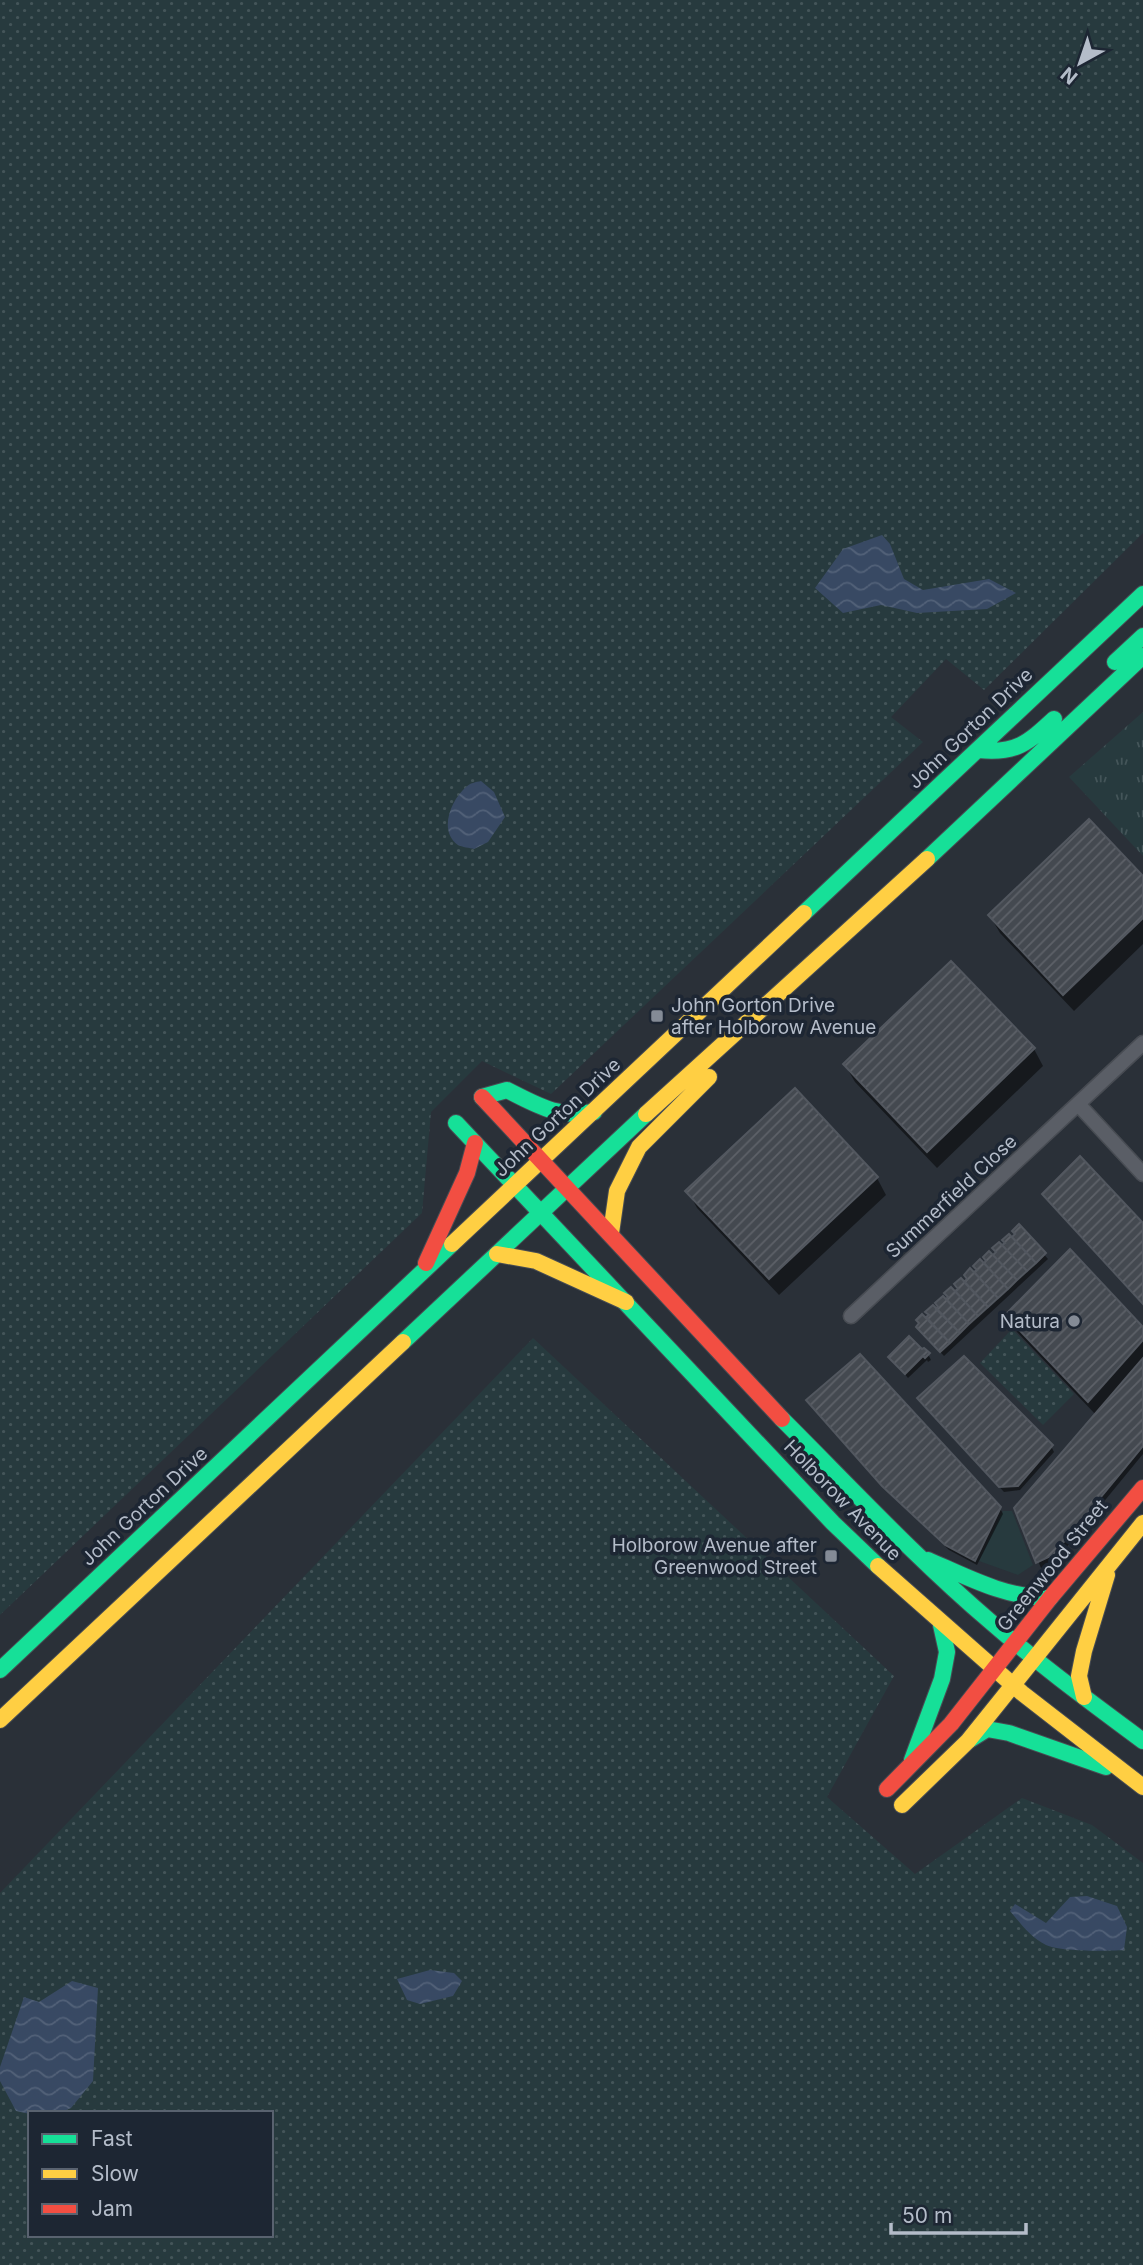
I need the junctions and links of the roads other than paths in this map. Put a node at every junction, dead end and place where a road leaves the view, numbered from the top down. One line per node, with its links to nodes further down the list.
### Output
1 (1143, 594): 4 (main road, John Gorton Drive)
2 (1143, 636): 4 (main road)
3 (1143, 656): 5 (main road)
4 (979, 750): 8 (main road, John Gorton Drive)
5 (755, 1016): 14 (main road); 16 (main road)
6 (1143, 1043): 7 (street, Summerfield Close)
7 (1078, 1104): 12 (street); 20 (street, Summerfield Close)
8 (594, 1112): 11 (main road, John Gorton Drive); 11 (main road, Holborow Avenue)
9 (456, 1124): 10 (main road, Holborow Avenue)
10 (475, 1143): 13 (main road, Holborow Avenue); 18 (main road)
11 (542, 1160): 13 (main road, John Gorton Drive); 14 (main road, Holborow Avenue)
12 (1143, 1174)
13 (515, 1186): 15 (main road, Holborow Avenue); 18 (main road, John Gorton Drive)
14 (568, 1188): 15 (main road); 16 (main road, Holborow Avenue)
15 (541, 1214): 17 (main road); 19 (main road, Holborow Avenue)
16 (611, 1233): 23 (main road, Holborow Avenue)
17 (497, 1254): 19 (main road); 33 (main road)
18 (420, 1276): 29 (main road, John Gorton Drive)
19 (626, 1302): 26 (main road, Holborow Avenue)
20 (851, 1316)
21 (1143, 1488): 25 (main road, Greenwood Street)
22 (1143, 1523): 24 (main road)
23 (917, 1555): 25 (main road); 27 (main road, Holborow Avenue)
24 (1110, 1564): 28 (main road); 32 (main road)
25 (1050, 1598): 27 (main road, Greenwood Street)
26 (941, 1625): 30 (main road, Holborow Avenue); 36 (main road)
27 (1015, 1643): 28 (main road, Holborow Avenue); 30 (main road, Greenwood Street)
28 (1034, 1658): 31 (main road); 32 (main road, Holborow Avenue)
29 (0, 1670)
30 (993, 1670): 31 (main road, Holborow Avenue); 36 (main road, Greenwood Street)
31 (1012, 1686): 34 (main road); 37 (main road, Holborow Avenue)
32 (1083, 1697): 35 (main road, Holborow Avenue)
33 (0, 1720)
34 (968, 1741): 37 (main road); 40 (main road)
35 (1143, 1741)
36 (909, 1768): 39 (main road, Greenwood Street)
37 (1124, 1773): 38 (main road, Holborow Avenue)
38 (1143, 1787)
39 (887, 1789)
40 (902, 1805)

